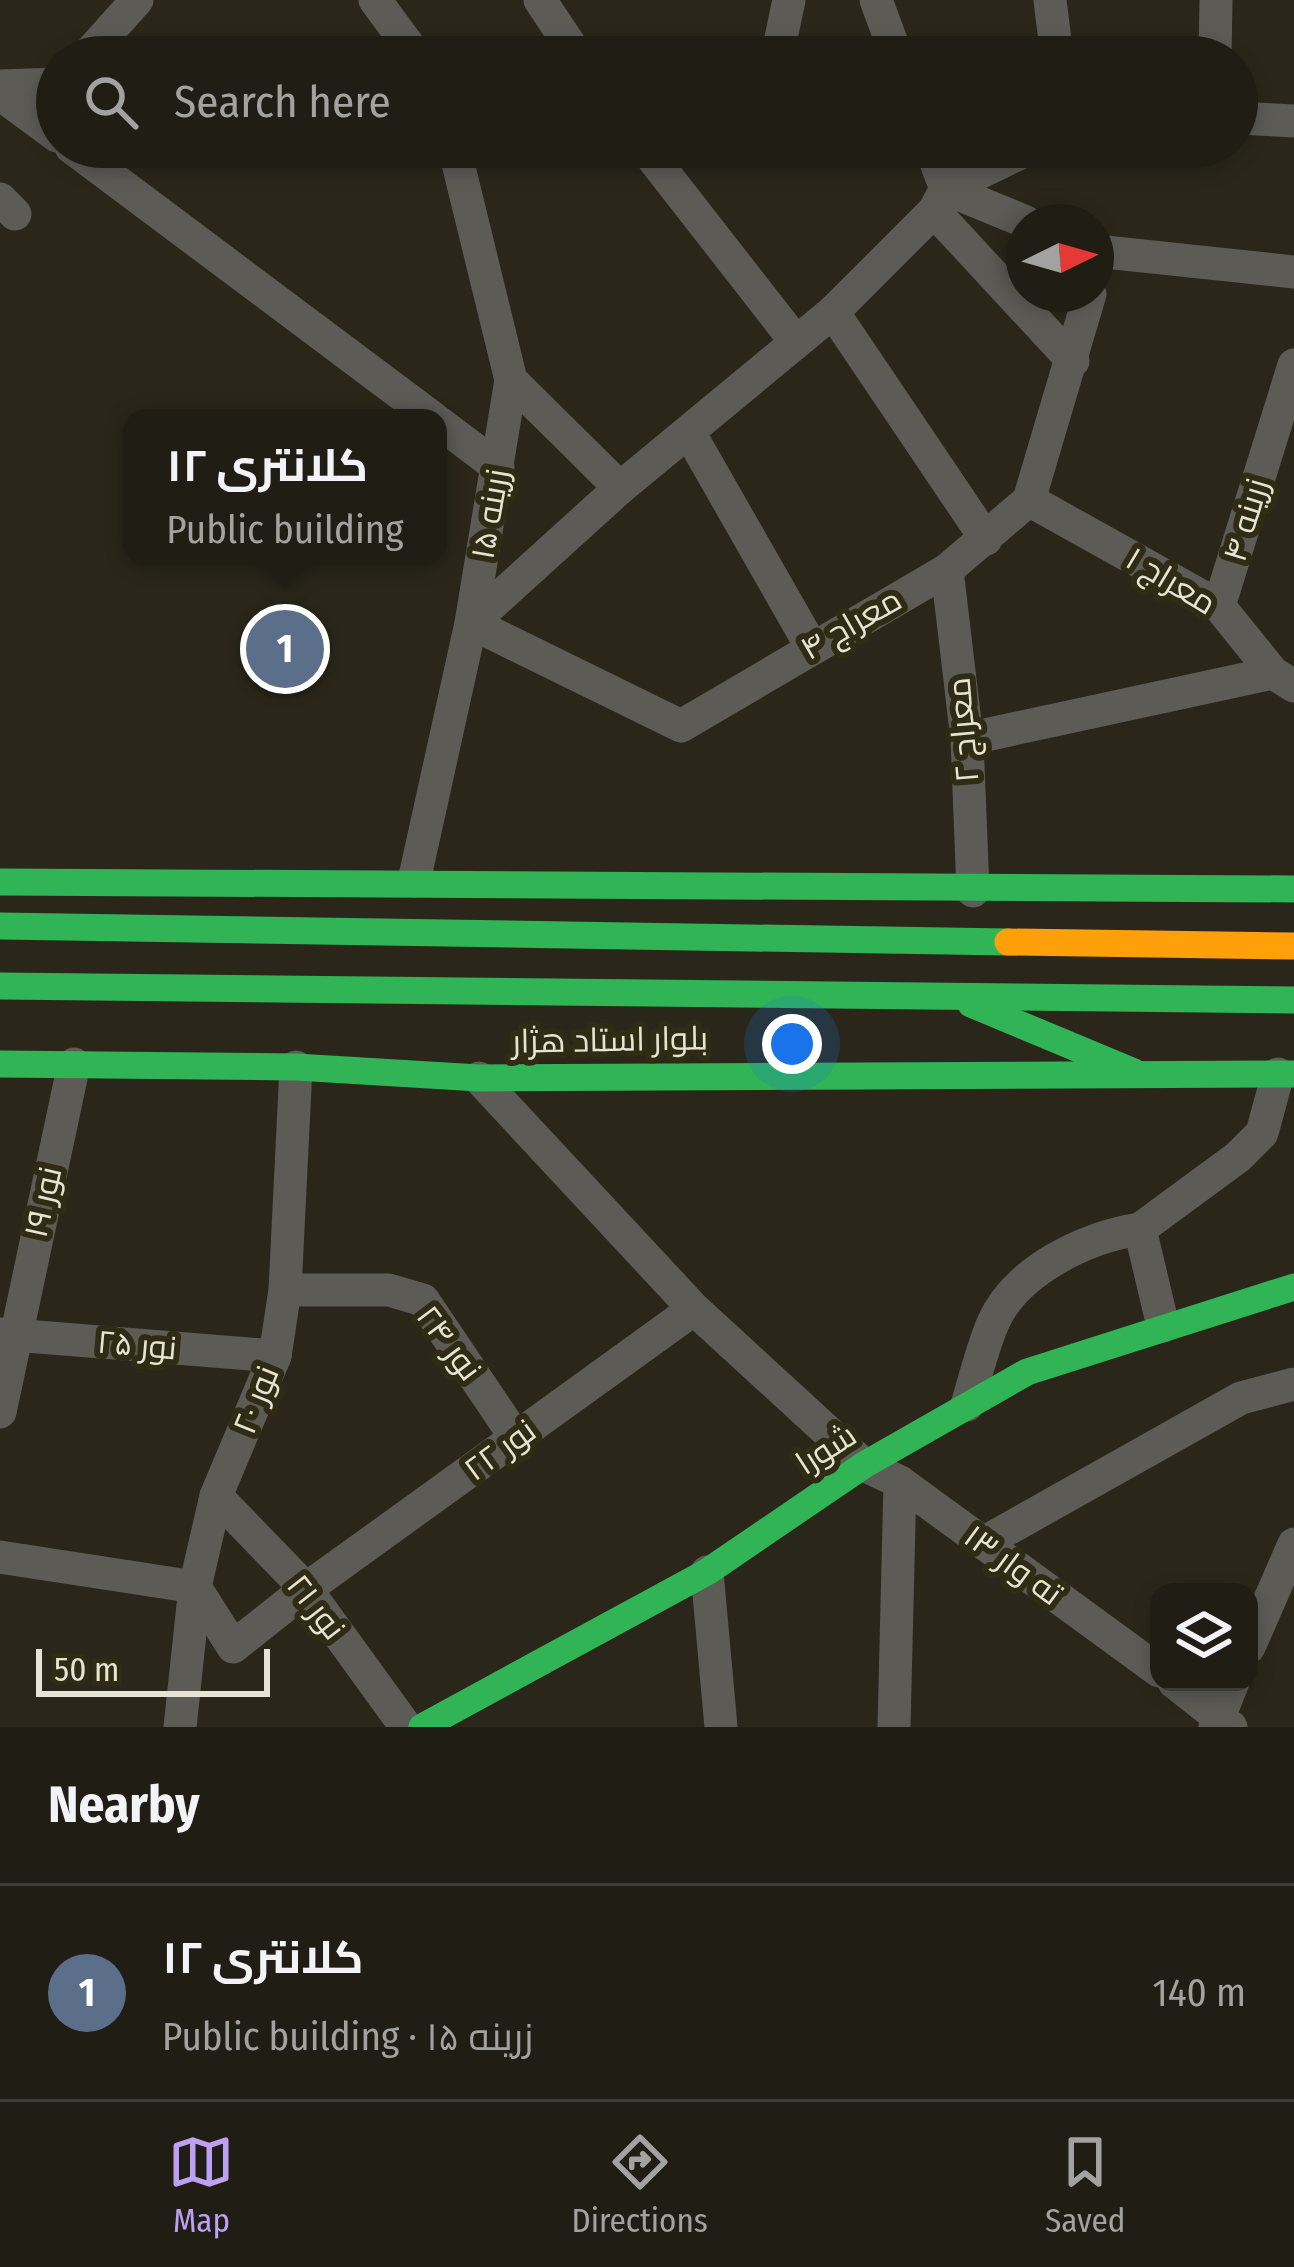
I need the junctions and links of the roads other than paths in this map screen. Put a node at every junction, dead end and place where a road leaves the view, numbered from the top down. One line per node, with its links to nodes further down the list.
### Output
1 (136, 0): 8 (street)
2 (540, 0): 10 (street)
3 (789, 0): 11 (street)
4 (876, 0): 12 (street)
5 (1050, 0): 13 (street)
6 (1216, 0): 14 (street)
7 (376, 1): 9 (street)
8 (104, 36)
9 (402, 36)
10 (564, 36)
11 (781, 36)
12 (889, 36)
13 (1054, 36)
14 (1215, 36)
15 (36, 86): 16 (street)
16 (0, 90): 17 (street)
17 (36, 119)
18 (1258, 119): 19 (street)
19 (1294, 121)
20 (99, 168): 35 (street)
21 (459, 168): 34 (street, زرینه ۱۵)
22 (660, 168): 31 (street)
23 (934, 168): 25 (street)
24 (997, 168): 25 (street)
25 (940, 200): 26 (street); 29 (street); 32 (street)
26 (1006, 217)
27 (1114, 259): 28 (street)
28 (1294, 272)
29 (833, 312): 31 (street); 41 (street)
30 (1085, 312): 32 (street)
31 (796, 342): 37 (street)
32 (1073, 361): 40 (street)
33 (1294, 365): 43 (street, زرینه ۴)
34 (512, 380): 38 (street, زرینه ۱۵); 39 (street)
35 (420, 409)
36 (447, 429): 38 (street)
37 (690, 434): 39 (street); 45 (street)
38 (498, 467): 44 (street, زرینه ۱۵)
39 (620, 488): 44 (street)
40 (1029, 500): 41 (street, معراج ۴); 43 (street, معراج ۱)
41 (986, 539): 42 (street, معراج ۴)
42 (947, 570): 45 (street, معراج ۴); 47 (street, معراج ۲)
43 (1219, 606): 46 (street, معراج ۱)
44 (471, 623): 45 (street, معراج ۴); 48 (street, زرینه ۱۵)
45 (812, 646)
46 (1283, 679): 47 (street)
47 (967, 739): 51 (street, معراج ۲)
48 (414, 881): 49 (main road); 51 (main road)
49 (0, 882)
50 (1294, 890): 51 (main road)
51 (973, 891)
52 (0, 926): 53 (main road)
53 (1294, 946)
54 (0, 986): 55 (main road, بلوار استاد هژار)
55 (949, 994): 56 (main road, بلوار استاد هژار); 60 (main road)
56 (1294, 1000)
57 (0, 1064): 58 (main road, بلوار استاد هژار)
58 (74, 1064): 59 (main road, بلوار استاد هژار); 68 (street, نور ۱۹)
59 (296, 1067): 62 (main road, بلوار استاد هژار); 65 (street, نور ۲۰)
60 (1134, 1072): 61 (main road, بلوار استاد هژار); 62 (main road, بلوار استاد هژار)
61 (1286, 1074): 63 (street)
62 (479, 1078): 66 (street, ته وار ۱۳)
63 (1140, 1229): 67 (street); 71 (street)
64 (1294, 1287): 67 (main road, شورا)
65 (285, 1290): 69 (street, نور ۲۰); 73 (street, نور ۲۴)
66 (694, 1310): 73 (street, نور ۲۲); 74 (street, ته وار ۱۳)
67 (1162, 1326): 71 (main road, شورا)
68 (7, 1335): 69 (street, نور ۲۵); 72 (street, نور ۱۹)
69 (275, 1356): 76 (street, نور ۲۰)
70 (1294, 1384): 77 (street)
71 (967, 1405): 74 (main road, شورا)
72 (0, 1412)
73 (516, 1438): 82 (street, نور ۲۲)
74 (864, 1465): 75 (street, ته وار ۱۳); 80 (main road, شورا)
75 (900, 1483): 77 (street, ته وار ۱۳); 92 (street)
76 (216, 1496): 81 (street, نور ۲۰); 82 (street, نور ۲۱)
77 (983, 1543): 84 (street, ته وار ۱۳)
78 (1294, 1544): 83 (street)
79 (0, 1557): 81 (street)
80 (707, 1572): 90 (main road, شورا); 91 (street)
81 (195, 1587): 82 (street, نور ۲۲); 88 (street, نور ۲۰)
82 (306, 1589): 89 (street, نور ۲۱)
83 (1258, 1626)
84 (1150, 1664)
85 (1185, 1691): 87 (street)
86 (1231, 1691): 87 (street)
87 (1222, 1723)
88 (180, 1727)
89 (406, 1727)
90 (422, 1727)
91 (721, 1727)
92 (894, 1727)

